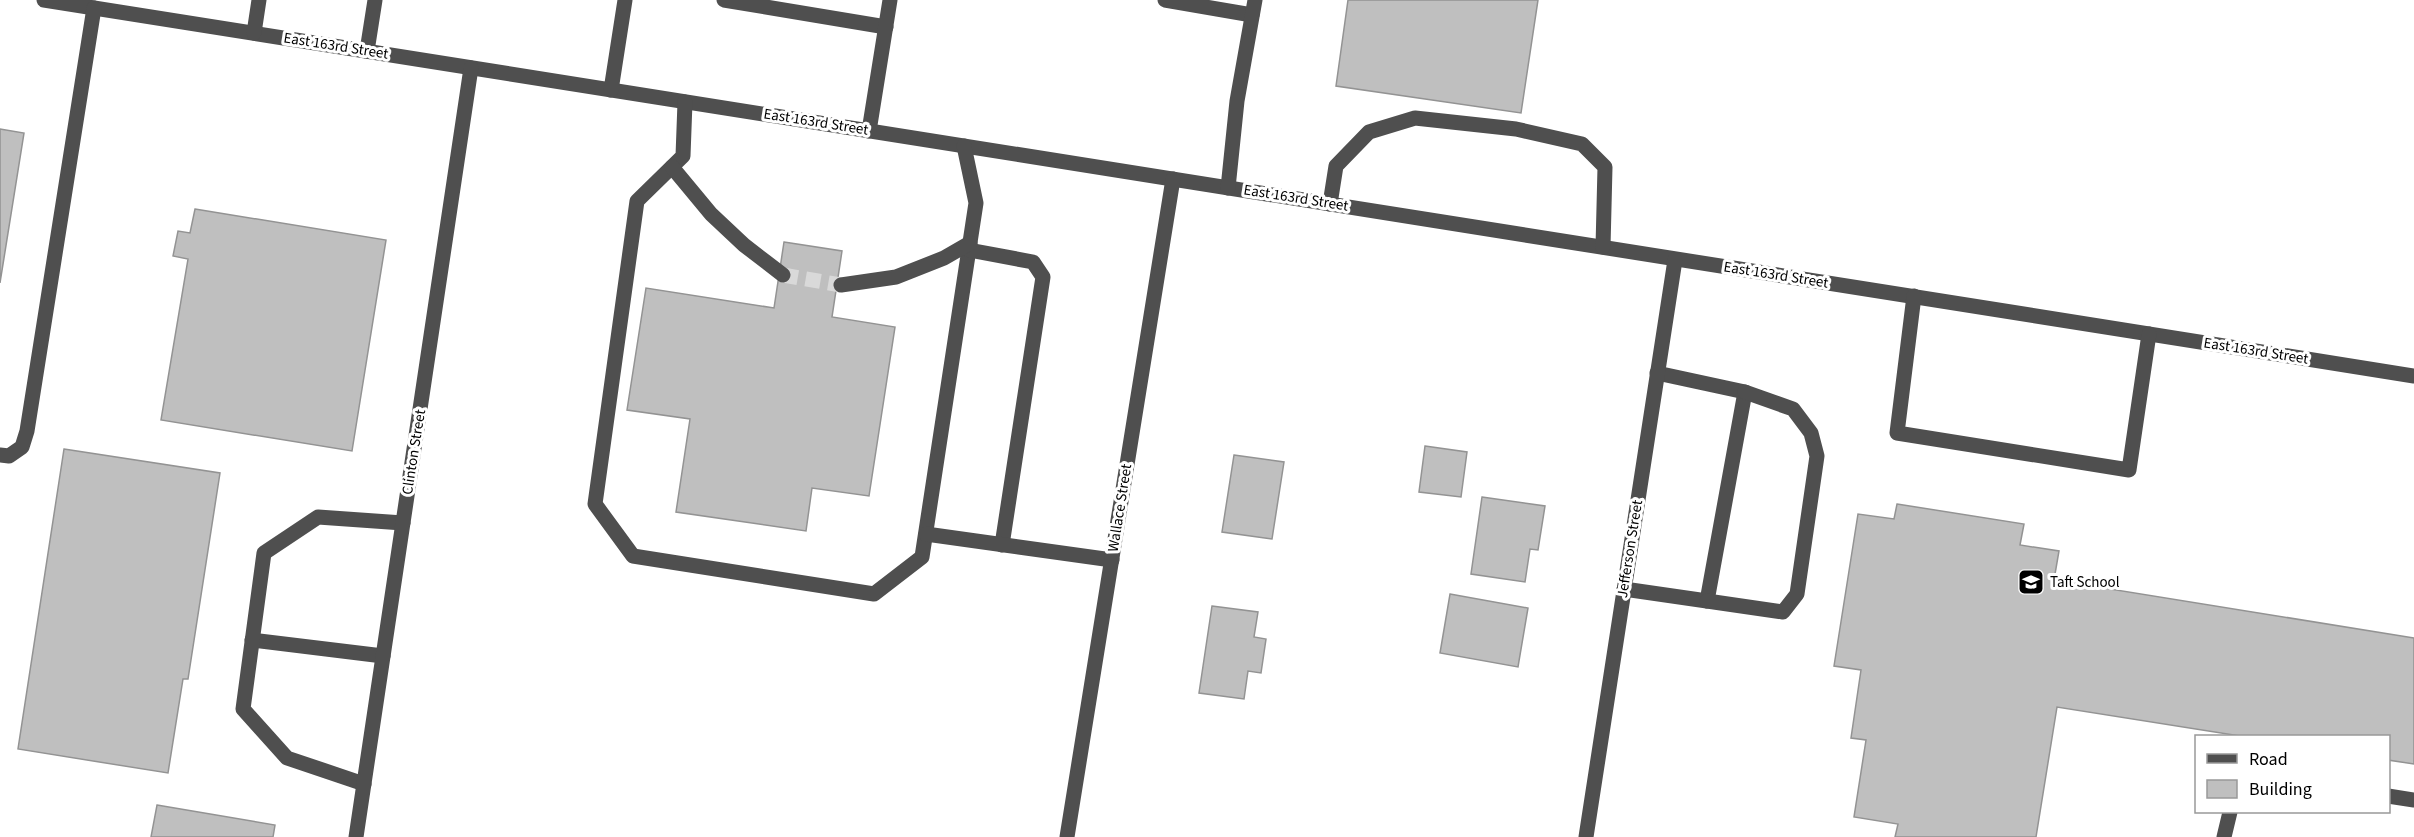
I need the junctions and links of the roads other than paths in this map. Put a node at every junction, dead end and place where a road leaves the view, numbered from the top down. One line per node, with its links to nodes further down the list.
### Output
1 (44, 0): 8 (street, East 163rd Street)
2 (259, 0): 11 (street)
3 (375, 0): 12 (street)
4 (625, 0): 14 (street)
5 (724, 0): 10 (street)
6 (890, 0): 10 (street)
7 (1165, 0): 9 (street)
8 (94, 8): 11 (street, East 163rd Street); 32 (street)
9 (1254, 8): 20 (street)
10 (886, 27): 16 (street)
11 (254, 33): 12 (street, East 163rd Street)
12 (367, 51): 13 (street, East 163rd Street)
13 (471, 68): 14 (street, East 163rd Street); 33 (street, Clinton Street)
14 (611, 90): 15 (street, East 163rd Street)
15 (685, 102): 16 (street, East 163rd Street); 18 (street)
16 (869, 131): 17 (street, East 163rd Street)
17 (964, 146): 19 (street, East 163rd Street); 22 (street)
18 (672, 167): 25 (street); 34 (street)
19 (1173, 179): 20 (street, East 163rd Street); 36 (street, Wallace Street)
20 (1228, 188): 21 (street, East 163rd Street)
21 (1330, 204): 23 (street, East 163rd Street); 23 (street)
22 (970, 247): 26 (street); 34 (street); 35 (street)
23 (1603, 247): 24 (street, East 163rd Street)
24 (1675, 260): 27 (street, East 163rd Street); 29 (street, Jefferson Street)
25 (783, 275)
26 (841, 285)
27 (1914, 296): 28 (street, East 163rd Street); 28 (street)
28 (2150, 334): 30 (street, East 163rd Street)
29 (1657, 374): 31 (street); 37 (street, Jefferson Street)
30 (2414, 376)
31 (1745, 392): 38 (street); 38 (street)
32 (0, 455)
33 (403, 523): 39 (street); 40 (street, Clinton Street)
34 (926, 534): 35 (street)
35 (1002, 545): 36 (street)
36 (1112, 560): 46 (street, Wallace Street)
37 (1624, 589): 38 (street); 47 (street, Jefferson Street)
38 (1707, 601)
39 (252, 640): 40 (street); 41 (street)
40 (383, 656): 41 (street, Clinton Street)
41 (364, 784): 45 (street, Clinton Street)
42 (2390, 796): 43 (street)
43 (2414, 800)
44 (2230, 813): 48 (street)
45 (356, 837)
46 (1067, 837)
47 (1586, 837)
48 (2223, 837)

